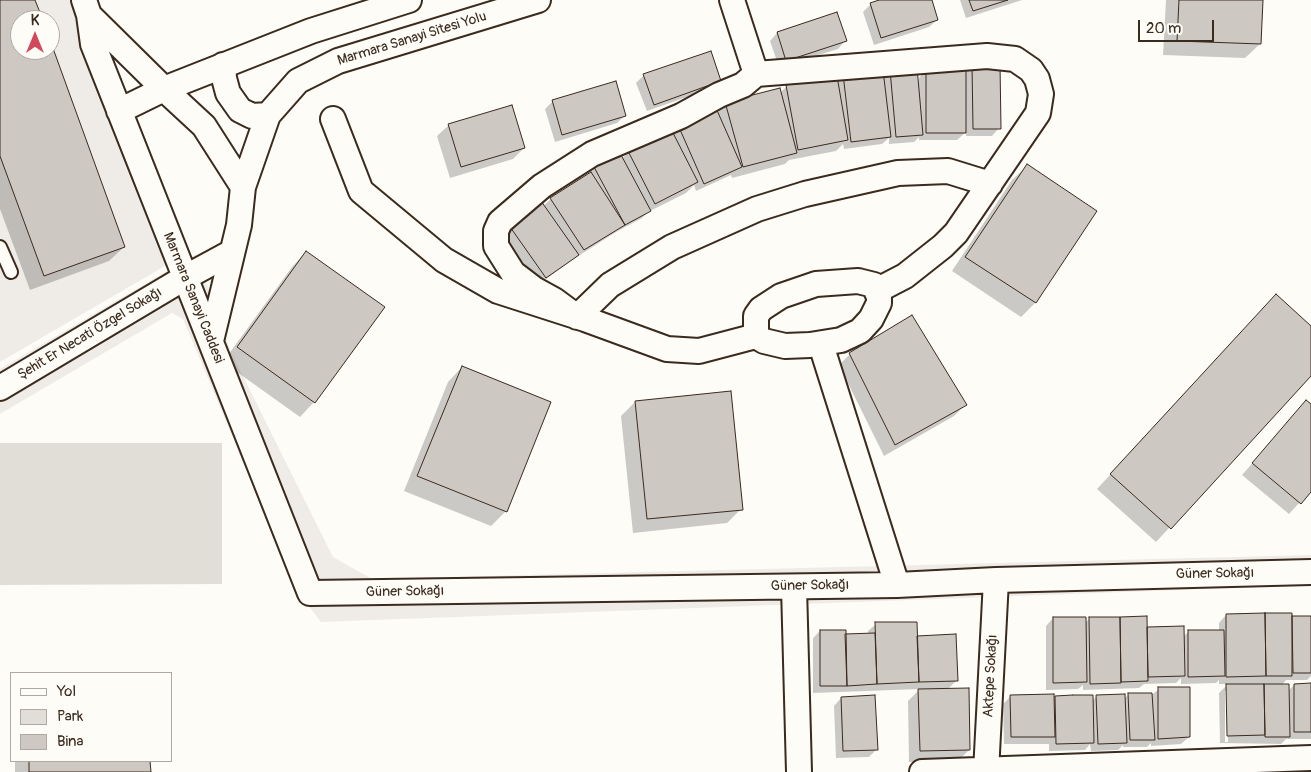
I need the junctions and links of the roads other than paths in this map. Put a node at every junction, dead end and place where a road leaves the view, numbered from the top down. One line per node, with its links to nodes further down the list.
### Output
1 (409, 0): 5 (street)
2 (538, 0): 9 (street, Marmara Sanayi Sitesi Yolu)
3 (732, 0): 6 (street)
4 (87, 7): 7 (street); 8 (street, Marmara Sanayi Caddesi)
5 (223, 64): 7 (street); 9 (street)
6 (756, 74): 11 (street); 18 (street)
7 (164, 89): 8 (street); 12 (street)
8 (119, 111): 16 (street, Marmara Sanayi Caddesi)
9 (268, 115): 12 (street, Marmara Sanayi Sitesi Yolu)
10 (333, 119): 18 (street)
11 (990, 184): 17 (street); 18 (street)
12 (243, 187): 14 (street, Marmara Sanayi Sitesi Yolu)
13 (0, 247): 15 (lane)
14 (232, 252): 16 (street, Şehit Er Necati Özgel Sokağı); 20 (street, Marmara Sanayi Sitesi Yolu)
15 (11, 272)
16 (186, 277): 20 (street, Marmara Sanayi Caddesi); 22 (street, Şehit Er Necati Özgel Sokağı)
17 (878, 290): 19 (street); 21 (street)
18 (577, 316): 19 (street)
19 (756, 336): 21 (street)
20 (211, 341): 27 (street, Marmara Sanayi Caddesi)
21 (826, 343): 25 (street)
22 (0, 388)
23 (1311, 572): 24 (street, Güner Sokağı)
24 (996, 580): 25 (street, Güner Sokağı); 29 (street, Aktepe Sokağı)
25 (897, 585): 26 (street, Güner Sokağı)
26 (794, 587): 27 (street, Güner Sokağı); 30 (street)
27 (310, 593)
28 (1311, 758): 29 (street)
29 (986, 771): 31 (street)
30 (801, 772)
31 (922, 772)

